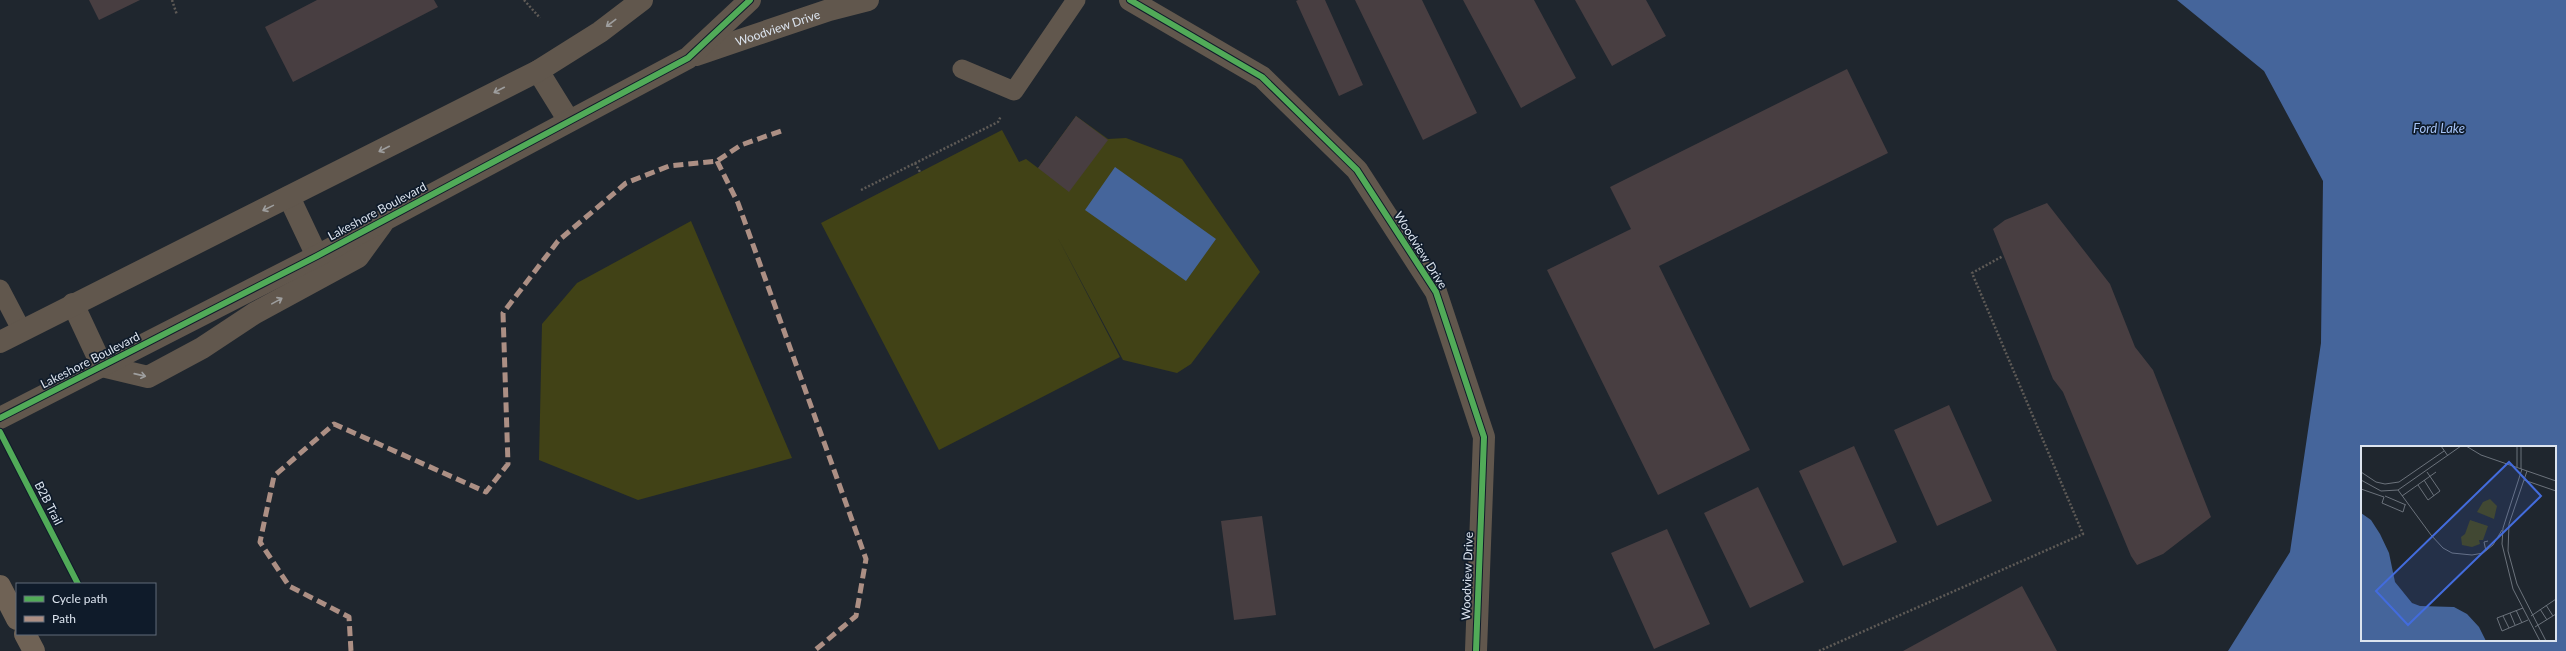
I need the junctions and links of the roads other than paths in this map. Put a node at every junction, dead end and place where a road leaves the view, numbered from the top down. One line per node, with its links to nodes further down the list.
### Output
1 (642, 0): 8 (street, one-way to 8)
2 (750, 0): 6 (street, Lakeshore Boulevard)
3 (868, 0): 6 (street, Woodview Drive)
4 (1076, 0): 7 (lane)
5 (1130, 0): 25 (street, Woodview Drive)
6 (688, 58): 9 (street, Lakeshore Boulevard)
7 (962, 69)
8 (538, 71): 9 (street); 10 (street, one-way to 10)
9 (569, 121): 11 (street, Lakeshore Boulevard)
10 (289, 197): 12 (street); 15 (street, one-way to 15)
11 (385, 220): 12 (street, Lakeshore Boulevard); 16 (street, Lakeshore Boulevard, one-way to 11)
12 (317, 256): 14 (street, Lakeshore Boulevard)
13 (0, 289): 17 (lane)
14 (248, 292): 16 (lane); 19 (street, Lakeshore Boulevard)
15 (73, 304): 17 (street); 19 (street)
16 (255, 313): 19 (street, Lakeshore Boulevard, one-way to 16)
17 (22, 331): 18 (street)
18 (0, 342)
19 (102, 366): 20 (street, Lakeshore Boulevard)
20 (0, 418)
21 (0, 586): 22 (main road)
22 (16, 617)
23 (26, 635): 24 (main road)
24 (34, 651)
25 (1476, 651)

